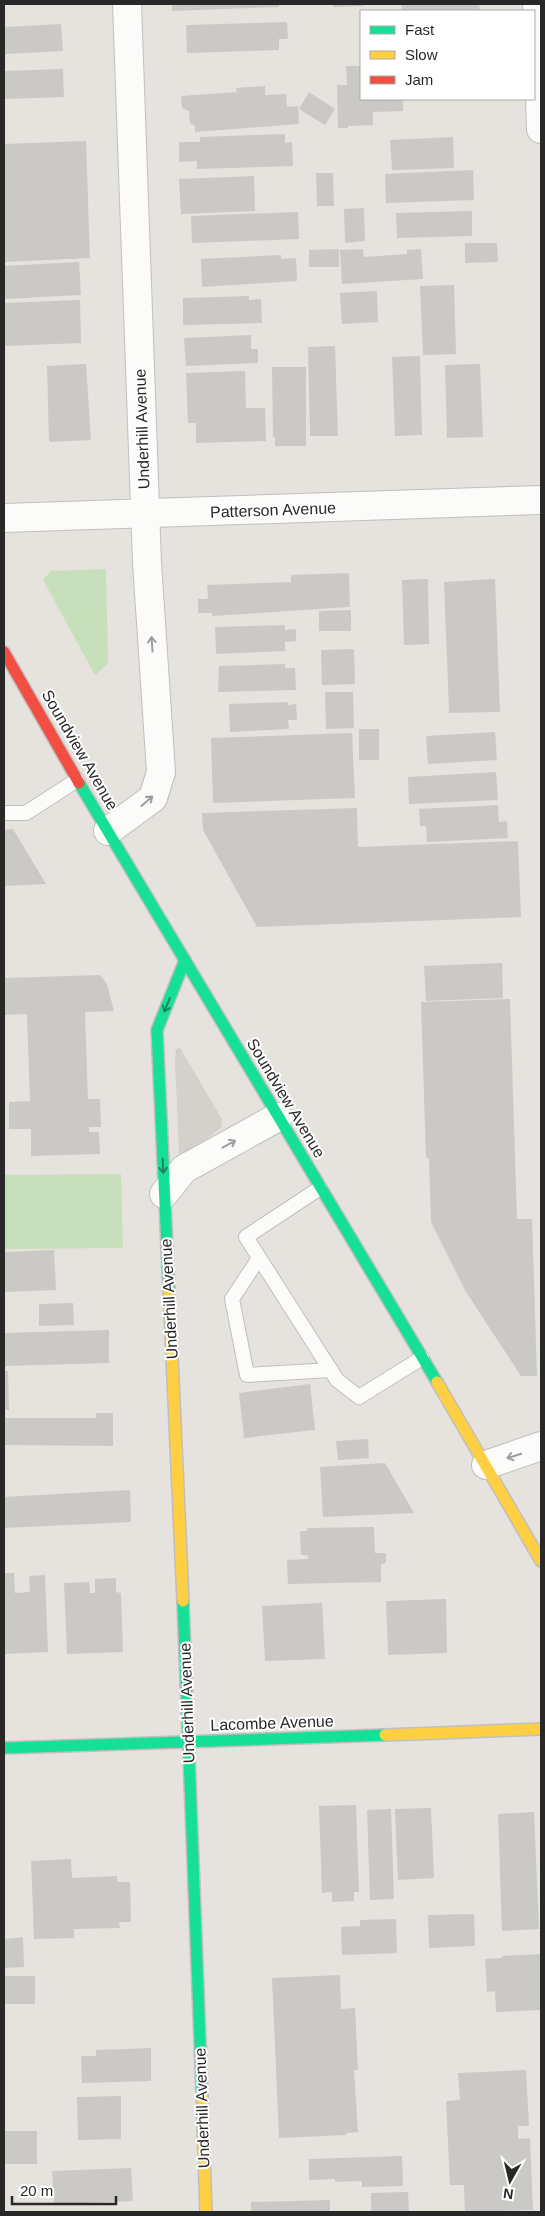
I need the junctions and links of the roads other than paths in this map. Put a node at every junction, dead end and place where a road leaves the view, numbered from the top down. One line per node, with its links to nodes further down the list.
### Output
1 (126, 4): 5 (street, Underhill Avenue)
2 (537, 4): 3 (street)
3 (541, 129)
4 (541, 500): 5 (street, Patterson Avenue)
5 (145, 514): 6 (street, Patterson Avenue); 10 (street, Underhill Avenue, one-way to 5)
6 (4, 518)
7 (4, 652): 8 (main road, Soundview Avenue)
8 (77, 780): 9 (lane); 10 (main road, Soundview Avenue)
9 (4, 813)
10 (108, 831): 11 (main road, Soundview Avenue)
11 (185, 960): 12 (main road, Soundview Avenue); 14 (main road, Underhill Avenue, one-way to 14)
12 (278, 1118): 13 (main road, Soundview Avenue); 14 (street, one-way to 12)
13 (320, 1188): 15 (lane); 16 (main road, Soundview Avenue)
14 (164, 1194): 22 (main road, Underhill Avenue)
15 (259, 1258): 17 (lane); 17 (lane)
16 (422, 1358): 17 (lane); 19 (main road, Soundview Avenue)
17 (331, 1370)
18 (541, 1446): 19 (street, one-way to 19)
19 (486, 1465): 20 (main road, Soundview Avenue)
20 (541, 1561)
21 (541, 1729): 22 (main road, Lacombe Avenue)
22 (188, 1742): 23 (main road, Lacombe Avenue); 24 (main road, Underhill Avenue)
23 (4, 1748)
24 (206, 2212)

